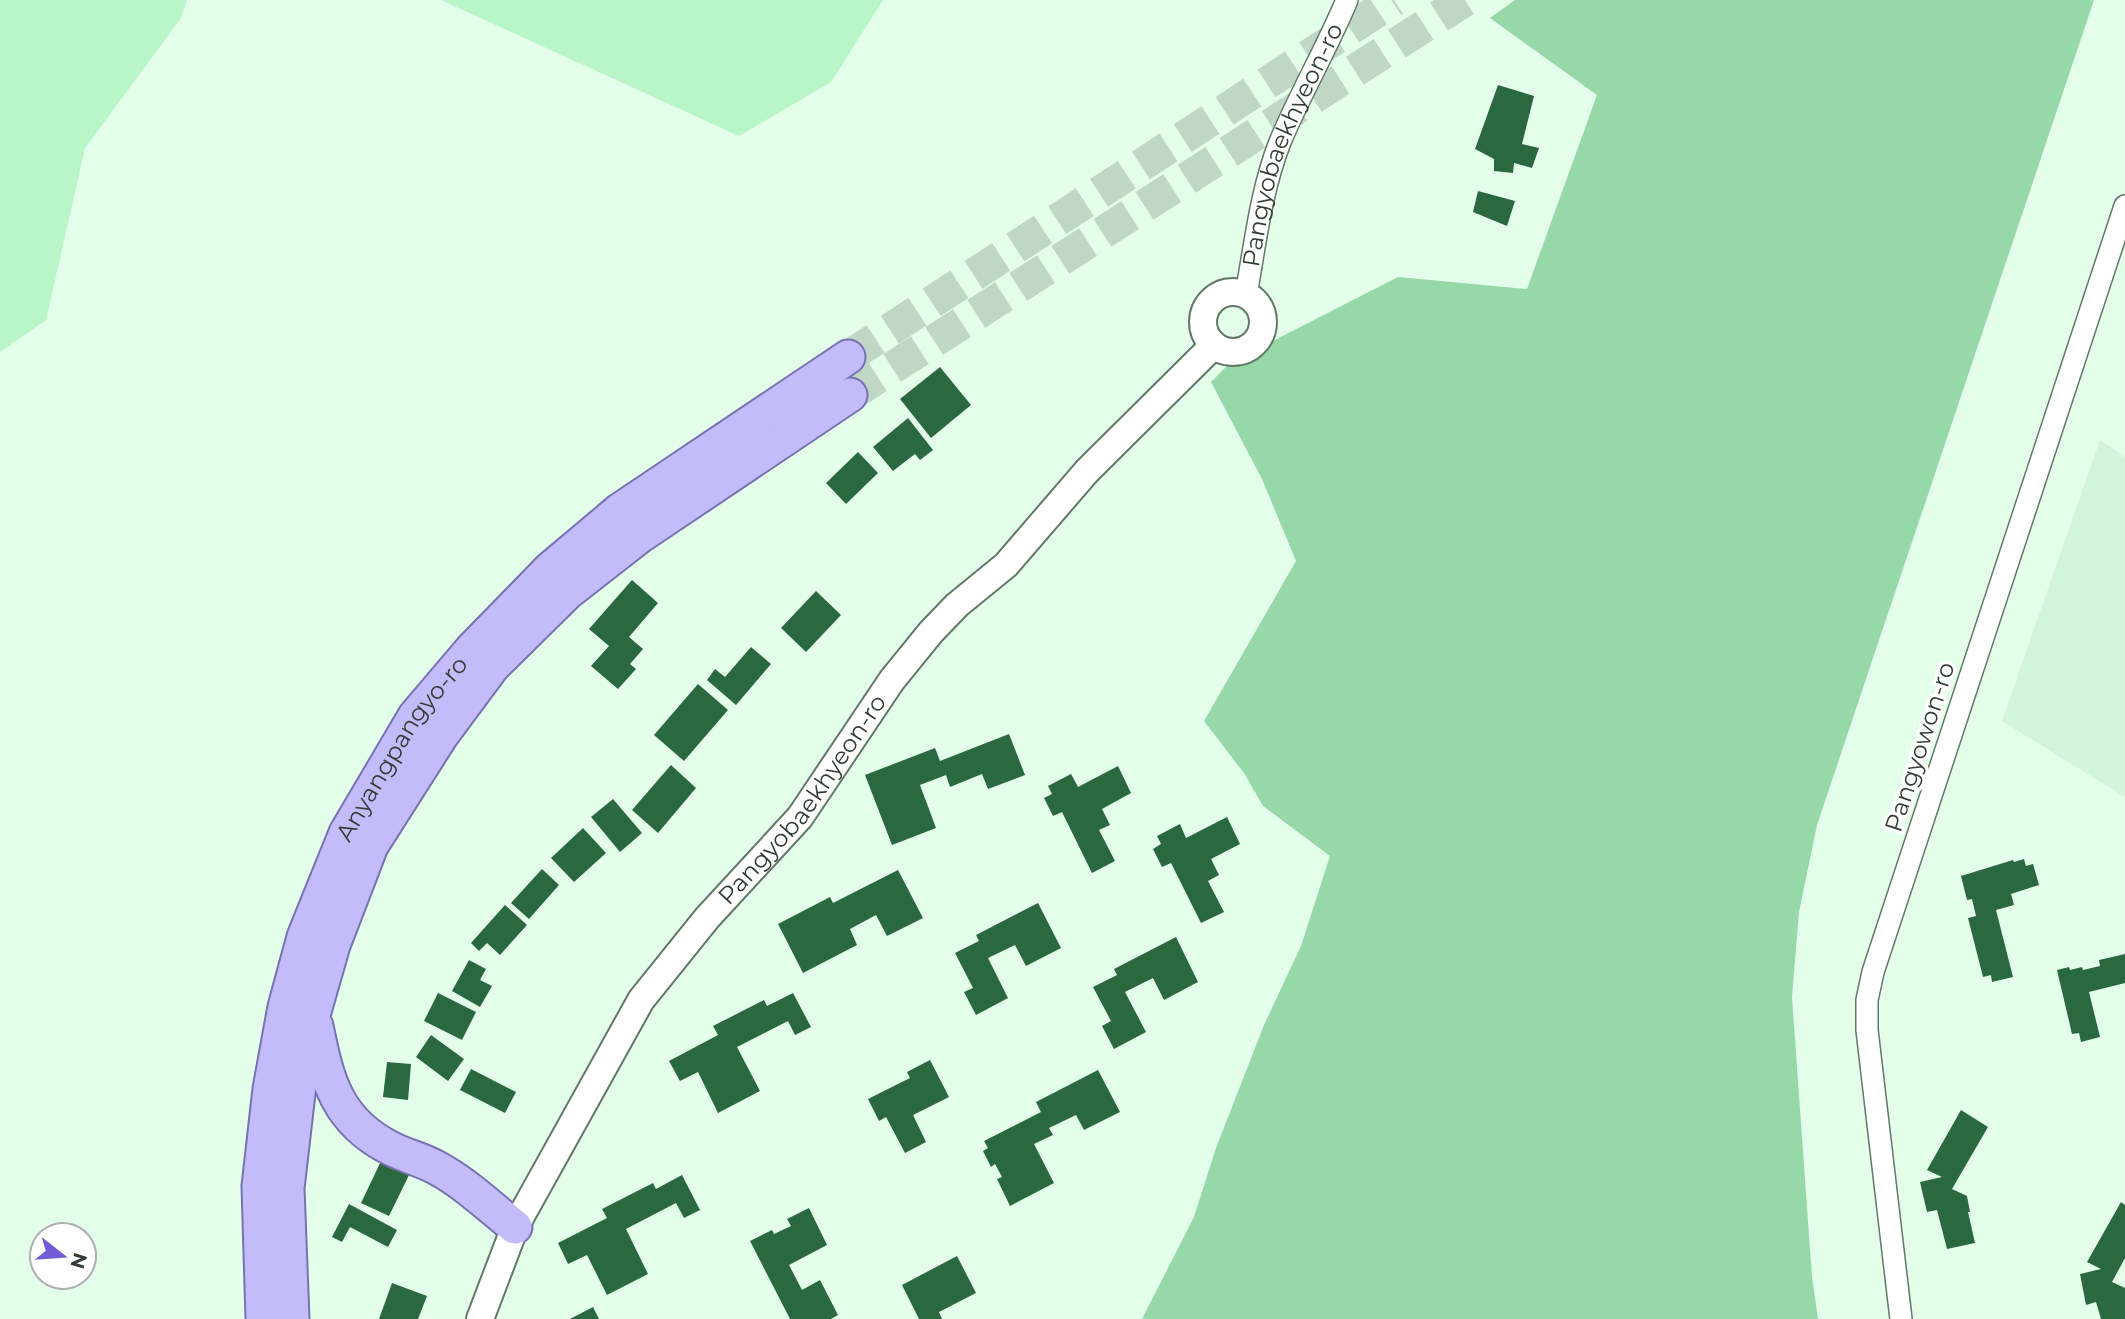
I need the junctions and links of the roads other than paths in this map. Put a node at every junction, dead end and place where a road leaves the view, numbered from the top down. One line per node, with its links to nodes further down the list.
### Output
1 (1347, 0): 3 (street, Pangyobaekhyeon-ro)
2 (2125, 206): 12 (street, Pangyowon-ro)
3 (1246, 295): 4 (street); 4 (street)
4 (1214, 345): 8 (street, Pangyobaekhyeon-ro)
5 (848, 357): 9 (main road, Anyangpangyo-ro)
6 (850, 396): 7 (main road, Anyangpangyo-ro)
7 (313, 1014): 8 (main road); 10 (main road, Anyangpangyo-ro)
8 (515, 1227): 11 (street, Pangyobaekhyeon-ro)
9 (263, 1319)
10 (292, 1319)
11 (480, 1319)
12 (1901, 1319)

